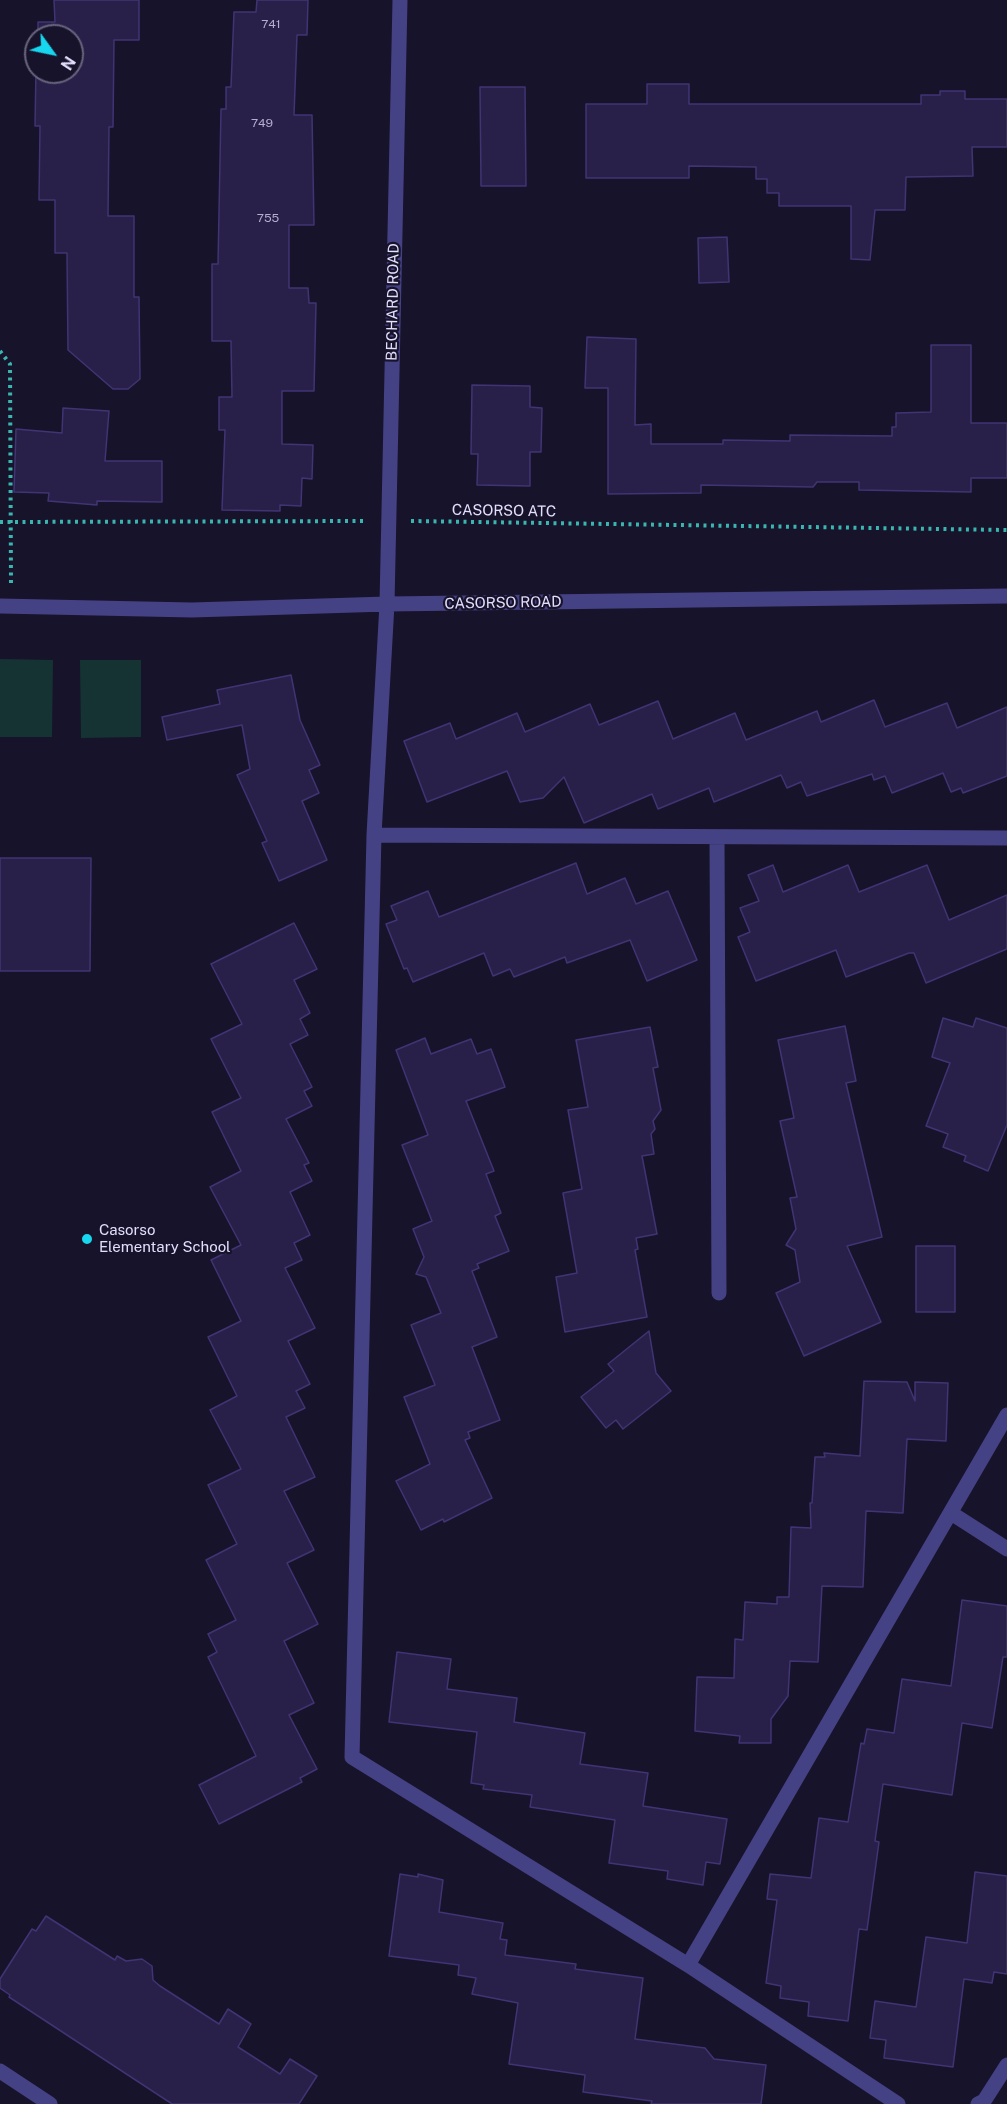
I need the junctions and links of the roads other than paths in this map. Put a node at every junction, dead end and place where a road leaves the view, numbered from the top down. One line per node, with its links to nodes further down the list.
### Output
1 (400, 0): 3 (street, BECHARD ROAD)
2 (1007, 596): 3 (street, CASORSO ROAD)
3 (387, 604): 4 (street, CASORSO ROAD); 5 (street, BECHARD ROAD)
4 (6, 606)
5 (374, 835): 6 (street); 12 (street, BECHARD ROAD)
6 (717, 837): 7 (street); 8 (street)
7 (1007, 838)
8 (719, 1293)
9 (1007, 1415): 10 (street)
10 (951, 1513): 11 (street); 12 (street)
11 (1007, 1549)
12 (688, 1965): 16 (street)
13 (1007, 2066): 17 (street)
14 (0, 2072): 15 (street)
15 (50, 2104)
16 (898, 2104)
17 (978, 2104)

